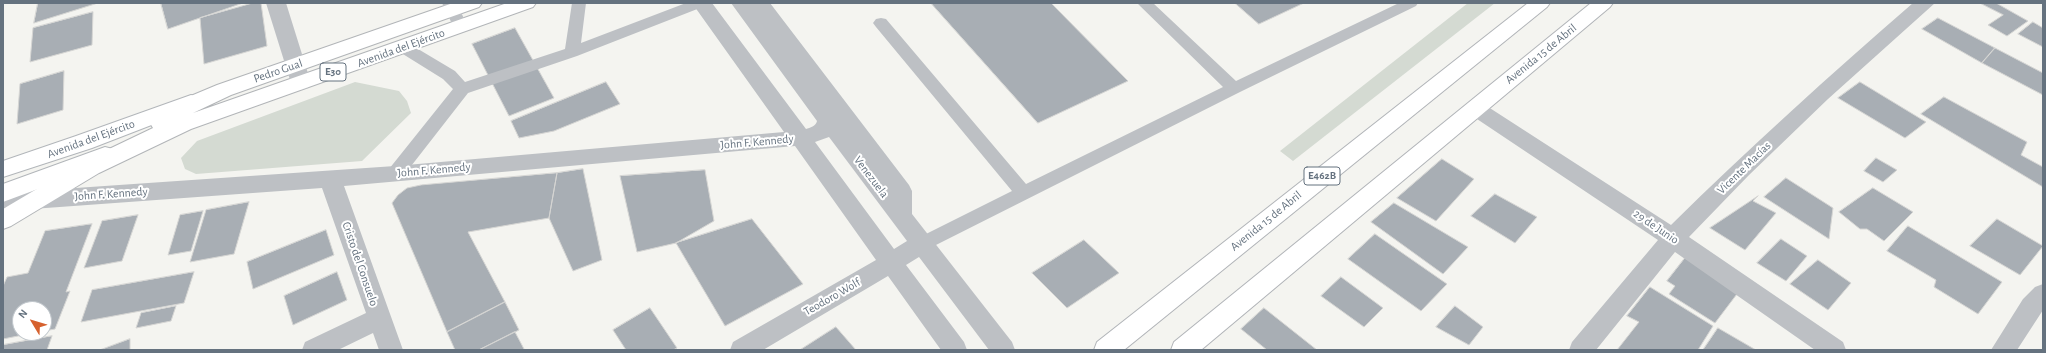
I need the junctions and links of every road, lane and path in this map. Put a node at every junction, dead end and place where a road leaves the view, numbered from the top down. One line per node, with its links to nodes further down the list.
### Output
1 (276, 3): 17 (street)
2 (472, 3): 13 (main road, Pedro Gual / E30)
3 (526, 3): 13 (main road, Avenida del Ejército / E30)
4 (578, 3): 16 (lane)
5 (701, 3): 16 (lane); 23 (street)
6 (741, 3): 22 (street, Venezuela)
7 (760, 3): 32 (street)
8 (1144, 3): 18 (lane)
9 (1411, 3): 18 (lane)
10 (1540, 3): 44 (main road, Avenida 15 de Abril / E462B)
11 (1603, 3): 21 (main road, Avenida 15 de Abril)
12 (1921, 4): 34 (street, Vicente Macías)
13 (454, 13): 15 (main road, Avenida del Ejército / E30); 17 (main road, Pedro Gual / E30)
14 (881, 24): 29 (lane)
15 (403, 47): 17 (main road, Avenida del Ejército / E30); 19 (lane)
16 (572, 52): 19 (lane)
17 (298, 74): 20 (main road, Pedro Gual / E30); 24 (main road, Avenida del Ejército / E30)
18 (1234, 88): 29 (lane)
19 (462, 89): 26 (lane)
20 (224, 90): 24 (main road, Pedro Gual / E30); 25 (main road, Avenida del Ejército)
21 (1475, 108): 34 (street, 29 de Junio); 45 (main road, Avenida 15 de Abril)
22 (828, 120): 23 (street, John F. Kennedy); 32 (street, Venezuela)
23 (802, 138): 26 (street, John F. Kennedy); 36 (street)
24 (140, 142): 28 (main road, Avenida del Ejército); 31 (main road, Avenida del Ejército / E30)
25 (3, 169)
26 (395, 174): 27 (street, John F. Kennedy)
27 (330, 178): 31 (street, John F. Kennedy); 38 (street, Cristo del Consuelo)
28 (3, 192)
29 (1024, 193): 35 (lane)
30 (3, 198): 31 (street)
31 (32, 200): 33 (main road, Avenida del Ejército / E30)
32 (900, 217): 35 (street, Venezuela)
33 (3, 220)
34 (1673, 238): 46 (street, Vicente Macías); 47 (street, 29 de Junio)
35 (922, 244): 36 (street, Teodoro Wolf); 43 (street, Venezuela)
36 (892, 262): 41 (street, Teodoro Wolf); 42 (street)
37 (2043, 294): 48 (street)
38 (379, 318): 39 (street); 40 (street, Cristo del Consuelo)
39 (314, 350)
40 (391, 350)
41 (742, 350)
42 (955, 350)
43 (1003, 350)
44 (1106, 350)
45 (1183, 350)
46 (1581, 350)
47 (1834, 350)
48 (2004, 350)

